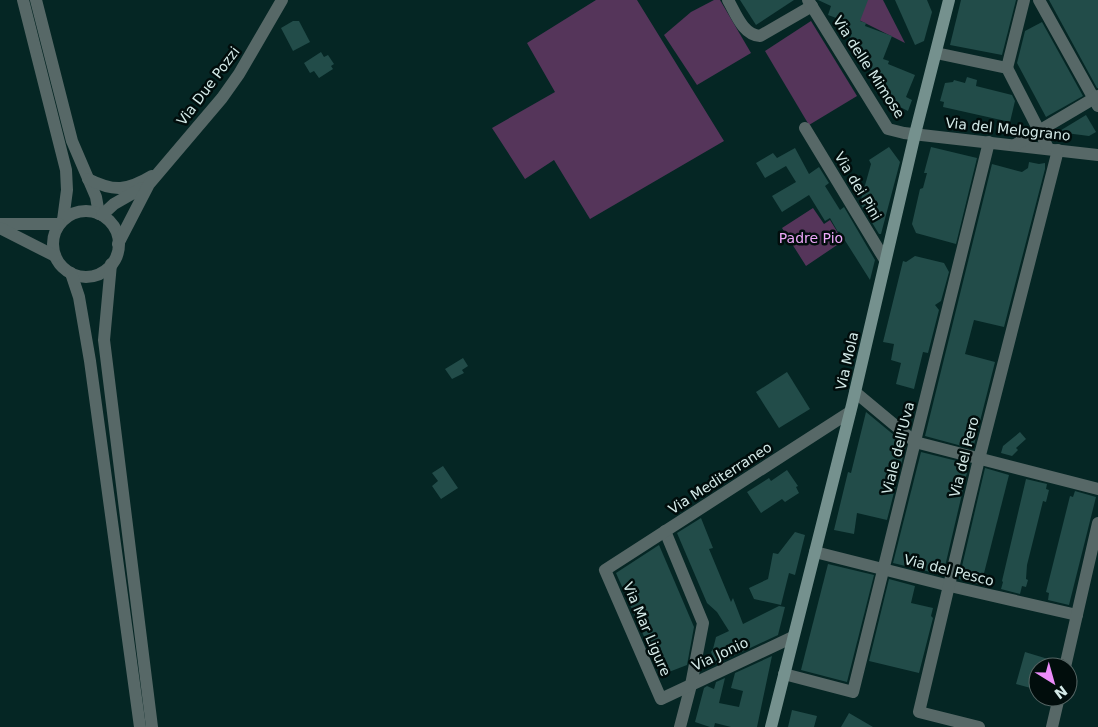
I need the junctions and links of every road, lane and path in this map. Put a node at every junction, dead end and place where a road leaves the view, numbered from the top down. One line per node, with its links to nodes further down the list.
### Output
1 (23, 0): 23 (street)
2 (36, 0): 20 (street)
3 (282, 0): 19 (street, Via Due Pozzi)
4 (728, 0): 8 (street)
5 (949, 0): 9 (main road, Via Mola)
6 (1024, 0): 10 (street)
7 (1039, 0): 11 (street)
8 (810, 3): 14 (street, Via delle Mimose)
9 (936, 53): 10 (street); 14 (main road, Via Mola)
10 (1008, 68): 13 (street)
11 (1096, 100): 13 (street)
12 (805, 128): 28 (street, Via dei Pini)
13 (1039, 131): 16 (street); 17 (street)
14 (915, 134): 15 (street, Via del Melograno); 28 (main road, Via Mola)
15 (989, 142): 16 (street, Via del Melograno); 33 (street, Viale dell'Uva)
16 (1015, 144): 17 (street, Via del Melograno)
17 (1053, 149): 18 (street, Via del Melograno); 34 (street, Via del Pero)
18 (1098, 155)
19 (161, 170): 20 (street); 21 (street, Via Due Pozzi)
20 (88, 179): 22 (street)
21 (149, 184): 22 (street, Via Due Pozzi); 26 (street, Via Due Pozzi)
22 (101, 215): 23 (street); 26 (street)
23 (61, 222): 24 (street); 27 (street)
24 (0, 224)
25 (0, 228): 27 (street)
26 (118, 244): 29 (street)
27 (55, 256): 30 (street)
28 (885, 260): 31 (main road, Via Mola)
29 (111, 264): 30 (street); 50 (street)
30 (71, 273): 49 (street)
31 (855, 392): 32 (main road, Via Mola); 33 (street)
32 (850, 412): 37 (street, Via Mediterraneo); 38 (main road, Via Mola)
33 (915, 442): 34 (street); 40 (street, Viale dell'Uva)
34 (979, 459): 35 (street); 41 (street, Via del Pero)
35 (1098, 489)
36 (1098, 524): 42 (street)
37 (666, 531): 39 (street, Via Mediterraneo); 46 (street)
38 (815, 552): 40 (street, Via del Pesco); 43 (main road, Via Mola)
39 (606, 570): 47 (street, Via Mar Ligure)
40 (883, 570): 41 (street, Via del Pesco); 45 (street, Viale dell'Uva)
41 (950, 586): 42 (street, Via del Pesco); 53 (street, Via del Pero)
42 (1077, 615): 44 (street)
43 (793, 637): 45 (main road, Via Mola); 46 (street, Via Jonio)
44 (1067, 657)
45 (784, 674): 52 (main road, Via Mola)
46 (691, 685): 47 (street, Via Jonio); 51 (street)
47 (661, 699)
48 (1057, 707): 54 (street)
49 (140, 727)
50 (152, 727)
51 (680, 727)
52 (771, 727)
53 (979, 727)
54 (1052, 727)

